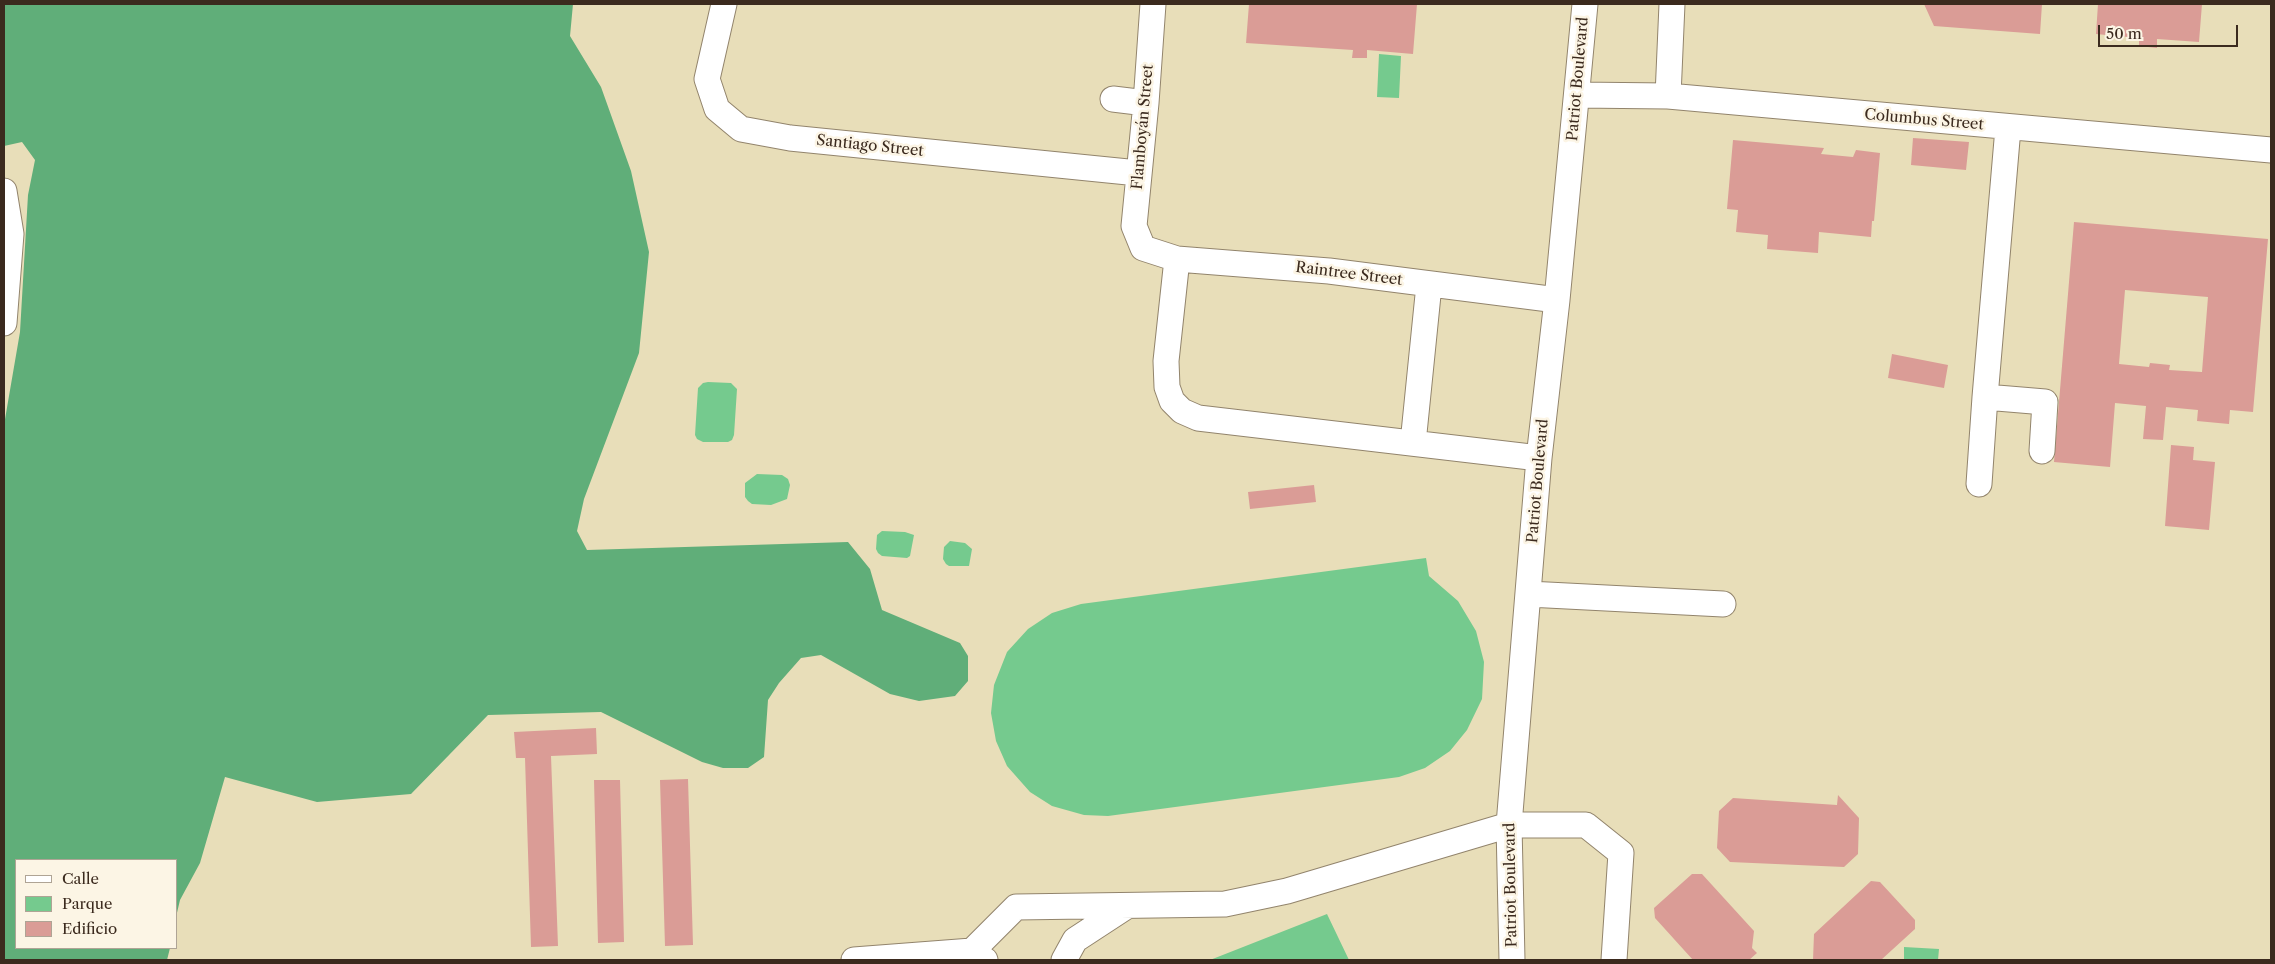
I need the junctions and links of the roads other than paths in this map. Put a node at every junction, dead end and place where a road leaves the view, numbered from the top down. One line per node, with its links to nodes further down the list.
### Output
1 (724, 4): 11 (street, Santiago Street)
2 (1153, 4): 8 (street, Flamboyán Street)
3 (1584, 4): 5 (street, Patriot Boulevard)
4 (1672, 4): 6 (street)
5 (1577, 95): 6 (street, Columbus Street); 16 (street, Patriot Boulevard)
6 (1668, 96): 9 (street, Columbus Street)
7 (1113, 99): 8 (street)
8 (1146, 103): 11 (street, Flamboyán Street)
9 (2008, 128): 10 (street, Columbus Street); 18 (street)
10 (2271, 150)
11 (1138, 173): 13 (street, Flamboyán Street)
12 (4, 191): 17 (street)
13 (1143, 248): 14 (street, Raintree Street)
14 (1178, 259): 15 (street, Raintree Street); 19 (street)
15 (1429, 285): 16 (street, Raintree Street); 19 (street)
16 (1557, 300): 21 (street, Patriot Boulevard)
17 (4, 323)
18 (1984, 397): 20 (street); 22 (street)
19 (1413, 443): 21 (street)
20 (2042, 451)
21 (1539, 458): 23 (street, Patriot Boulevard)
22 (1979, 484)
23 (1528, 594): 24 (street); 25 (street, Patriot Boulevard)
24 (1723, 604)
25 (1509, 825): 26 (street); 30 (street, Patriot Boulevard); 31 (street)
26 (1126, 906): 27 (street); 29 (street)
27 (978, 956): 28 (street)
28 (854, 960)
29 (1064, 960)
30 (1512, 960)
31 (1614, 960)

